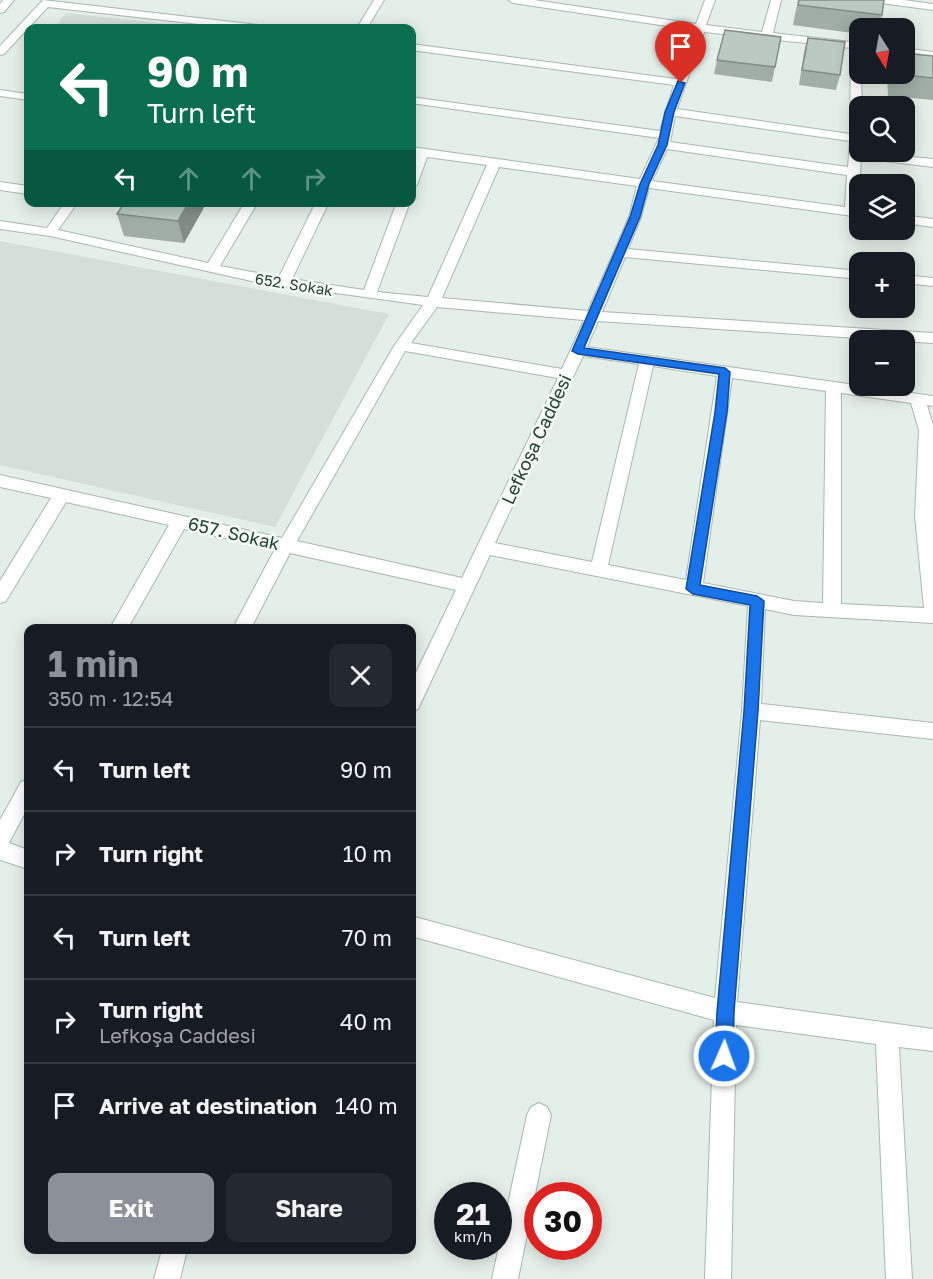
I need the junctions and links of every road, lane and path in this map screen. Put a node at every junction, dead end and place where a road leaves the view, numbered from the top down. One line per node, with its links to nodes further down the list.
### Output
1 (9, 0): 10 (street)
2 (379, 0): 13 (street)
3 (513, 0): 8 (street)
4 (710, 0): 15 (street, Lefkoşa Caddesi)
5 (776, 0): 16 (street)
6 (881, 0): 9 (street)
7 (47, 2): 11 (street); 12 (street)
8 (541, 2): 15 (street)
9 (933, 7)
10 (0, 10)
11 (26, 24)
12 (226, 24)
13 (364, 24)
14 (24, 26): 19 (street)
15 (700, 28): 16 (street); 22 (street, Lefkoşa Caddesi)
16 (767, 35): 17 (street)
17 (849, 45)
18 (416, 48): 22 (street)
19 (0, 52)
20 (915, 53): 21 (street)
21 (933, 55)
22 (681, 83): 26 (street, Lefkoşa Caddesi)
23 (0, 93): 24 (street)
24 (24, 96)
25 (416, 100): 28 (street)
26 (670, 112): 27 (street); 28 (street, Lefkoşa Caddesi)
27 (849, 137)
28 (664, 140): 34 (street); 35 (street, Lefkoşa Caddesi)
29 (417, 152): 32 (street)
30 (915, 161): 33 (street)
31 (855, 162): 34 (street)
32 (494, 163): 35 (street); 54 (street)
33 (933, 163)
34 (855, 172)
35 (644, 184): 42 (street); 47 (street, Lefkoşa Caddesi)
36 (0, 186): 37 (street)
37 (24, 189)
38 (68, 207): 46 (street)
39 (249, 207): 48 (street)
40 (321, 207): 51 (street)
41 (402, 207): 53 (street)
42 (849, 211)
43 (915, 221): 44 (street)
44 (933, 223)
45 (0, 225): 46 (street, 652. Sokak)
46 (50, 232): 48 (street, 652. Sokak)
47 (620, 252): 49 (street); 55 (street, Lefkoşa Caddesi)
48 (212, 268): 51 (street, 652. Sokak)
49 (849, 274)
50 (915, 280): 52 (street)
51 (284, 282): 53 (street, 652. Sokak)
52 (933, 282)
53 (369, 295): 54 (street, 652. Sokak)
54 (433, 302): 55 (street, 652. Sokak); 57 (street)
55 (593, 316): 56 (street, 652. Sokak); 58 (street, Lefkoşa Caddesi)
56 (933, 338)
57 (401, 346): 61 (street); 67 (street)
58 (578, 351): 59 (street); 61 (street, Lefkoşa Caddesi)
59 (647, 361): 60 (street); 69 (street)
60 (725, 372): 62 (street); 71 (street)
61 (567, 375): 68 (street, Lefkoşa Caddesi)
62 (834, 387): 63 (street); 74 (street)
63 (925, 400): 75 (street)
64 (0, 481): 65 (street, 657. Sokak)
65 (62, 494): 66 (street, 657. Sokak); 72 (street)
66 (180, 521): 67 (street, 657. Sokak); 76 (street)
67 (286, 545): 70 (street, 657. Sokak); 77 (street)
68 (485, 548): 69 (street); 70 (street, Lefkoşa Caddesi)
69 (598, 571): 71 (street)
70 (467, 586): 78 (street, Lefkoşa Caddesi)
71 (693, 589): 73 (street)
72 (0, 596)
73 (757, 601): 74 (street); 79 (street)
74 (832, 610): 75 (street)
75 (933, 615)
76 (121, 624)
77 (244, 624)
78 (416, 693)
79 (751, 711): 80 (street); 86 (street)
80 (933, 731)
81 (24, 795): 82 (street)
82 (0, 840)
83 (0, 850): 84 (street)
84 (24, 858)
85 (416, 927): 86 (street)
86 (725, 1012): 87 (street); 93 (street)
87 (887, 1034): 88 (street); 94 (street)
88 (933, 1040)
89 (538, 1115): 92 (street)
90 (175, 1254): 91 (street)
91 (167, 1279)
92 (505, 1279)
93 (718, 1279)
94 (899, 1279)

